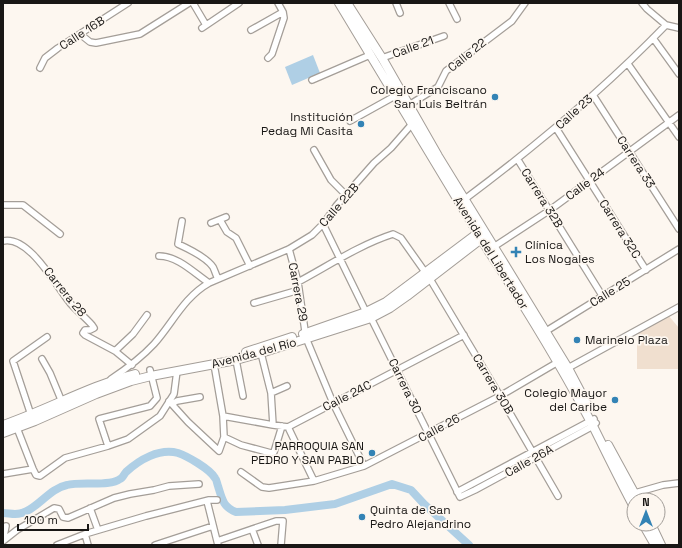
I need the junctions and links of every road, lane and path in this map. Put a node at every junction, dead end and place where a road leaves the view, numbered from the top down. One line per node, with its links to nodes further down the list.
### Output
1 (128, 3): 19 (street, Calle 16B)
2 (188, 3): 19 (street)
3 (193, 3): 4 (street)
4 (239, 3)
5 (278, 3): 13 (street)
6 (339, 3): 22 (main road, Avenida del Libertador)
7 (347, 3): 24 (main road, Avenida del Libertador)
8 (396, 3): 14 (street)
9 (449, 3): 15 (street)
10 (525, 3): 31 (street, Calle 22)
11 (642, 3): 12 (street)
12 (648, 6): 16 (street)
13 (283, 12): 18 (street); 23 (street)
14 (400, 13)
15 (457, 20)
16 (666, 25): 17 (street); 21 (street, Calle 23)
17 (679, 28)
18 (251, 30)
19 (80, 34): 26 (street, Calle 16B)
20 (444, 36): 24 (street, Calle 21)
21 (653, 38): 25 (street, Calle 23); 27 (street)
22 (370, 54): 28 (street); 30 (main road, Avenida del Libertador)
23 (268, 58)
24 (382, 58): 31 (main road, Avenida del Libertador)
25 (628, 64): 29 (street, Calle 23); 34 (street)
26 (40, 68)
27 (679, 74)
28 (312, 80)
29 (593, 95): 36 (street, Calle 23); 39 (street, Carrera 33)
30 (395, 96): 33 (street); 35 (main road, Avenida del Libertador)
31 (409, 105): 43 (main road, Avenida del Libertador)
32 (679, 115): 34 (street, Calle 24)
33 (350, 121)
34 (669, 122): 37 (street); 39 (street, Calle 24)
35 (412, 124): 42 (street, Calle 22B); 53 (main road, Avenida del Libertador)
36 (556, 128): 40 (street, Calle 23); 41 (street, Carrera 32C)
37 (679, 138)
38 (314, 150): 42 (street)
39 (629, 151): 41 (street, Calle 24); 51 (street, Carrera 33)
40 (518, 160): 43 (street, Calle 23); 45 (street, Carrera 32B)
41 (589, 181): 45 (street, Calle 24); 61 (street, Carrera 32C)
42 (346, 195): 50 (street, Calle 22B)
43 (466, 199): 53 (main road, Avenida del Libertador)
44 (3, 205): 52 (street)
45 (550, 210): 55 (street, Calle 24); 67 (street, Carrera 32B)
46 (226, 217): 47 (street)
47 (220, 220): 49 (street); 60 (street)
48 (182, 221): 63 (street)
49 (211, 223)
50 (323, 224): 56 (street, Calle 22B); 59 (street, Carrera 30)
51 (679, 229)
52 (60, 234)
53 (482, 234): 55 (main road, Avenida del Libertador); 62 (main road, Avenida del Río)
54 (6, 241): 76 (street, Carrera 28)
55 (491, 248): 72 (main road, Avenida del Libertador)
56 (289, 249): 60 (street, Calle 22B); 64 (street, Carrera 29)
57 (679, 249): 61 (street, Calle 25)
58 (159, 256): 65 (street)
59 (339, 259): 62 (street, Carrera 30B); 64 (street); 71 (street, Carrera 30)
60 (250, 266): 63 (street, Calle 22B)
61 (646, 270): 67 (street, Calle 25)
62 (428, 276): 71 (main road, Avenida del Río); 73 (street, Carrera 30B)
63 (218, 279): 65 (street, Calle 22B)
64 (298, 282): 66 (street, Carrera 29)
65 (209, 283): 82 (street, Calle 22B)
66 (299, 290): 68 (street); 74 (street, Carrera 29)
67 (603, 297): 72 (street, Calle 25)
68 (254, 303)
69 (679, 307): 83 (street)
70 (147, 315): 76 (street)
71 (369, 315): 74 (main road, Avenida del Río); 85 (street, Carrera 30)
72 (544, 333): 80 (main road, Avenida del Libertador); 83 (main road, Avenida del Libertador)
73 (464, 335): 85 (street, Calle 24C); 92 (street, Carrera 30B)
74 (306, 336): 77 (main road, Avenida del Río); 86 (main road, Avenida del Río); 96 (street, Carrera 29)
75 (47, 337): 97 (street)
76 (115, 351): 82 (street)
77 (261, 353): 79 (main road, Avenida del Río); 89 (street)
78 (42, 359): 94 (street)
79 (236, 360): 81 (main road, Avenida del Río); 91 (street)
80 (558, 362): 92 (street, Calle 26); 99 (main road, Avenida del Libertador)
81 (214, 364): 84 (main road, Avenida del Río); 98 (street)
82 (132, 365): 87 (street, Calle 22B)
83 (568, 368): 99 (main road, Avenida del Libertador)
84 (177, 371): 86 (main road, Avenida del Río); 95 (street)
85 (397, 371): 96 (street, Calle 24C); 105 (street, Carrera 30)
86 (150, 373): 87 (main road, Avenida del Río); 90 (main road, Avenida del Río); 107 (street)
87 (102, 385): 90 (main road, Avenida del Río)
88 (287, 386): 89 (street)
89 (271, 393): 101 (street)
90 (88, 394): 94 (main road, Avenida del Río)
91 (243, 396)
92 (500, 396): 105 (street, Calle 26); 108 (street, Carrera 30B)
93 (200, 397): 95 (street)
94 (65, 403): 97 (main road, Avenida del Río); 103 (main road, Avenida del Río)
95 (171, 403): 106 (street); 107 (street)
96 (332, 403): 102 (street, Calle 24C); 109 (street, Carrera 29)
97 (31, 416): 100 (main road, Avenida del Río)
98 (223, 416): 101 (street); 106 (street)
99 (593, 422): 108 (street, Calle 26A); 116 (main road, Avenida del Libertador); 117 (main road, Avenida del Libertador)
100 (3, 425)
101 (272, 425): 102 (street)
102 (285, 427): 106 (street); 113 (street)
103 (17, 428): 104 (main road, Avenida del Río); 110 (street)
104 (3, 433)
105 (428, 433): 109 (street, Calle 26); 119 (street, Carrera 30)
106 (224, 437)
107 (108, 446): 110 (street)
108 (534, 454): 119 (street, Calle 26A); 120 (street, Carrera 30B)
109 (364, 466): 113 (street, Calle 26)
110 (33, 469): 112 (street)
111 (242, 472): 113 (street, Calle 26)
112 (3, 474)
113 (314, 481)
114 (679, 483): 118 (street)
115 (199, 484): 123 (street)
116 (627, 492)
117 (634, 492)
118 (648, 492)
119 (459, 494)
120 (558, 496)
121 (217, 500): 122 (street)
122 (207, 501): 125 (street); 128 (street)
123 (90, 508): 127 (street); 128 (street)
124 (5, 525): 127 (street); 132 (street)
125 (213, 526): 133 (street); 136 (street)
126 (252, 529): 133 (street); 137 (street); 138 (street)
127 (17, 530): 132 (street)
128 (98, 530): 131 (street)
129 (647, 532): 139 (main road)
130 (655, 532): 140 (main road)
131 (85, 534): 134 (street); 135 (street)
132 (3, 541)
133 (218, 543)
134 (57, 545)
135 (88, 545)
136 (155, 545)
137 (258, 545)
138 (280, 545)
139 (654, 545)
140 (661, 545)

